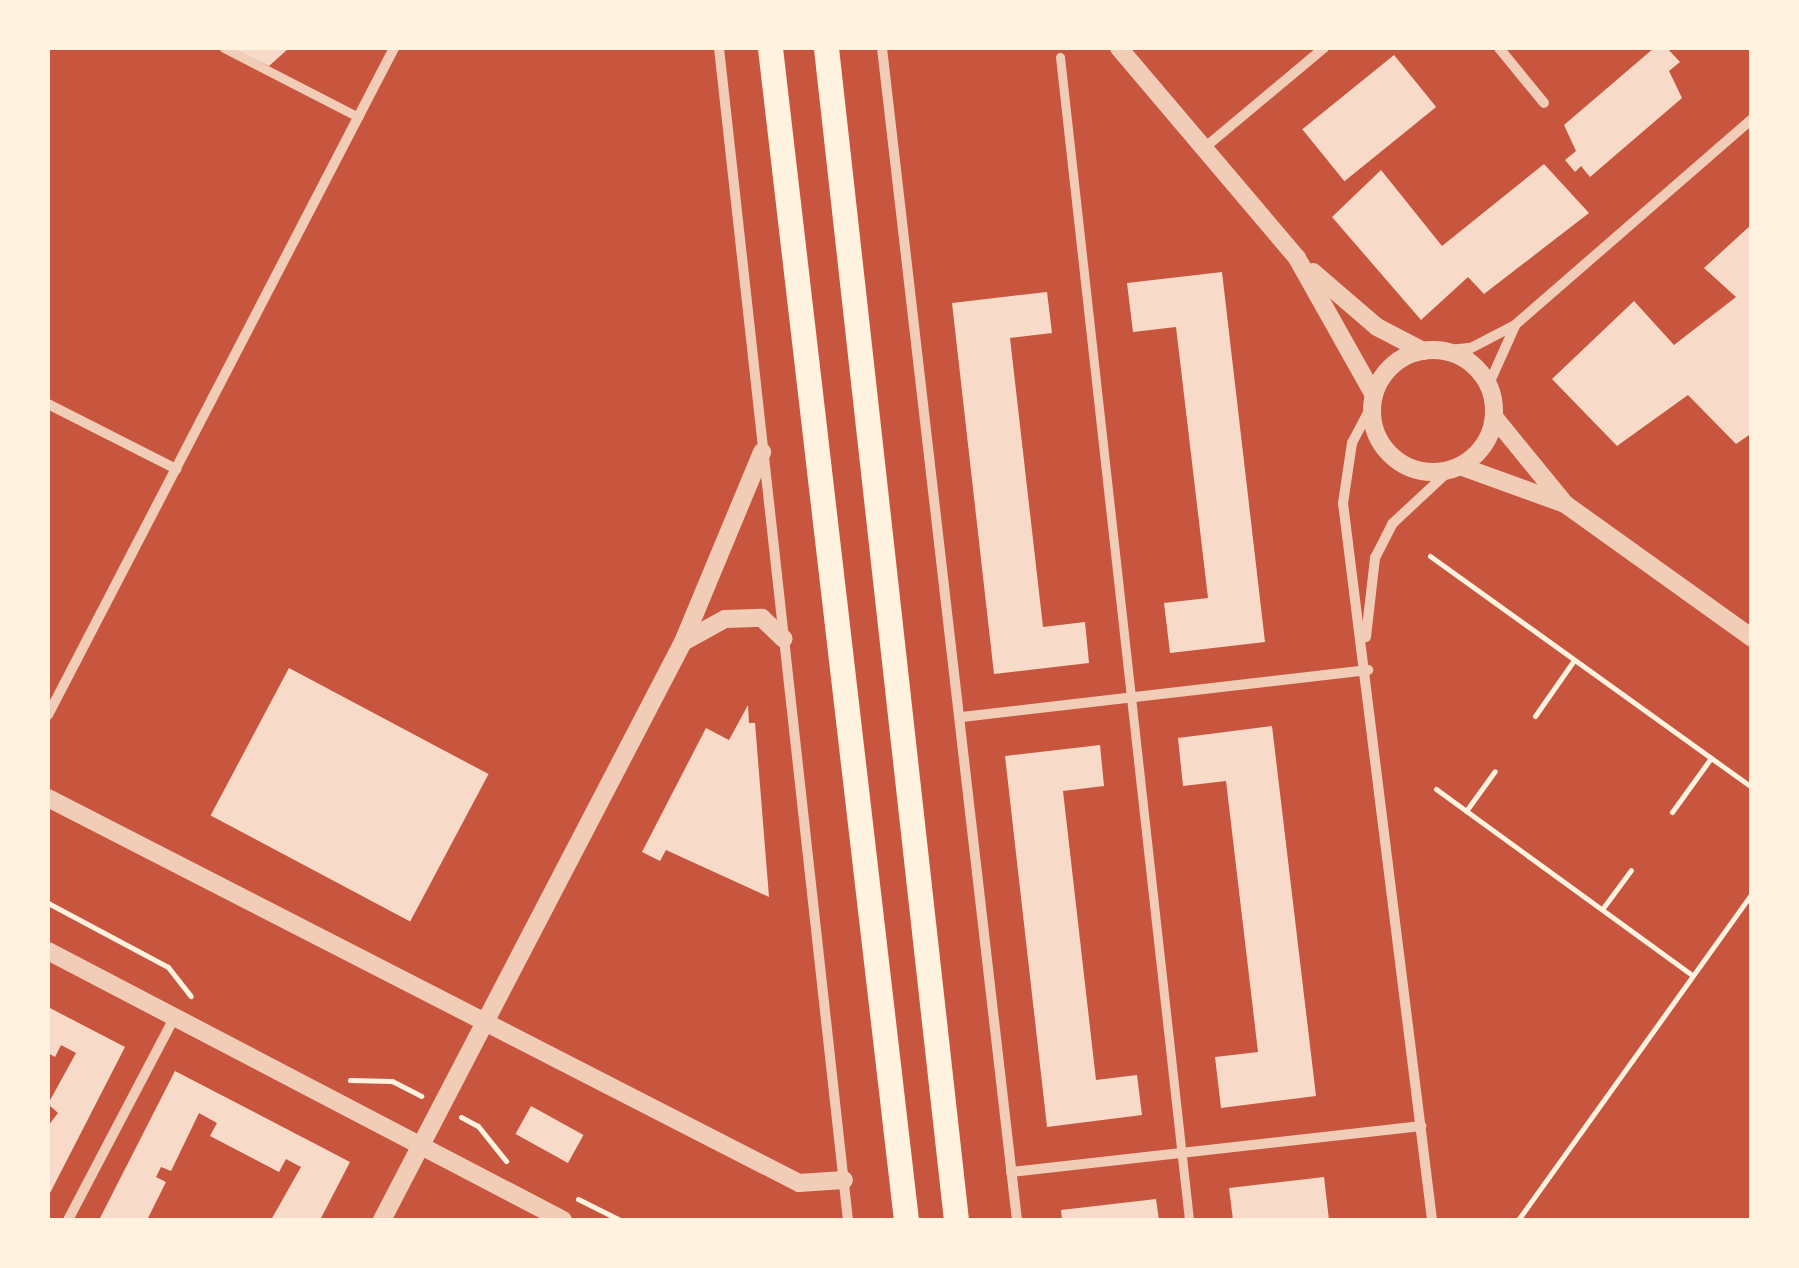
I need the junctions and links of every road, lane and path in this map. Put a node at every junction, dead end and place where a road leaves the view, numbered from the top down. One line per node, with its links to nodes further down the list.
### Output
1 (224, 48): 12 (street)
2 (394, 48): 12 (street)
3 (719, 48): 22 (street)
4 (770, 48): 68 (main road)
5 (826, 48): 59 (main road)
6 (882, 48): 36 (street)
7 (1118, 48): 14 (street)
8 (1324, 48): 14 (street)
9 (1499, 48): 11 (street)
10 (1060, 57): 33 (street)
11 (1544, 103)
12 (358, 117): 24 (street)
13 (1752, 119): 16 (street)
14 (1203, 150): 15 (street)
15 (1297, 258): 17 (street); 19 (street)
16 (1515, 325): 17 (street); 18 (street)
17 (1431, 351): 18 (street); 19 (street)
18 (1488, 386): 21 (street)
19 (1373, 400): 23 (street); 30 (street)
20 (48, 404): 24 (street)
21 (1494, 417): 23 (street); 25 (street)
22 (762, 452): 28 (street); 29 (street)
23 (1455, 468): 25 (street); 30 (street)
24 (176, 469): 34 (street)
25 (1565, 504): 27 (street)
26 (1430, 556): 31 (path)
27 (1752, 638)
28 (784, 639): 29 (street); 61 (street)
29 (683, 642): 52 (street)
30 (1365, 653): 32 (street)
31 (1574, 660): 35 (path); 37 (path)
32 (1368, 670): 33 (street); 55 (street)
33 (1131, 697): 36 (street); 57 (street)
34 (48, 716)
35 (1534, 716)
36 (962, 717): 60 (street)
37 (1712, 758): 39 (path); 43 (path)
38 (1496, 772): 42 (path)
39 (1752, 787)
40 (1436, 789): 42 (path)
41 (48, 798): 52 (street)
42 (1466, 811): 47 (path)
43 (1672, 812)
44 (1630, 870): 47 (path)
45 (1752, 893): 49 (path)
46 (48, 903): 50 (path)
47 (1603, 909): 49 (path)
48 (48, 951): 51 (street)
49 (1692, 975): 74 (path)
50 (209, 1007)
51 (174, 1018): 56 (street); 63 (street)
52 (484, 1024): 54 (street); 61 (street)
53 (346, 1080): 54 (path)
54 (441, 1106): 56 (street); 58 (path)
55 (1422, 1126): 57 (street); 73 (street)
56 (420, 1147): 64 (street); 65 (street)
57 (1181, 1154): 60 (street); 72 (street)
58 (520, 1168)
59 (952, 1171): 69 (main road); 70 (main road)
60 (1011, 1172): 71 (street)
61 (844, 1180): 67 (street)
62 (570, 1194): 66 (path)
63 (68, 1220)
64 (382, 1220)
65 (563, 1220)
66 (620, 1220)
67 (848, 1220)
68 (906, 1220)
69 (956, 1220)
70 (964, 1220)
71 (1017, 1220)
72 (1189, 1220)
73 (1432, 1220)
74 (1518, 1220)

